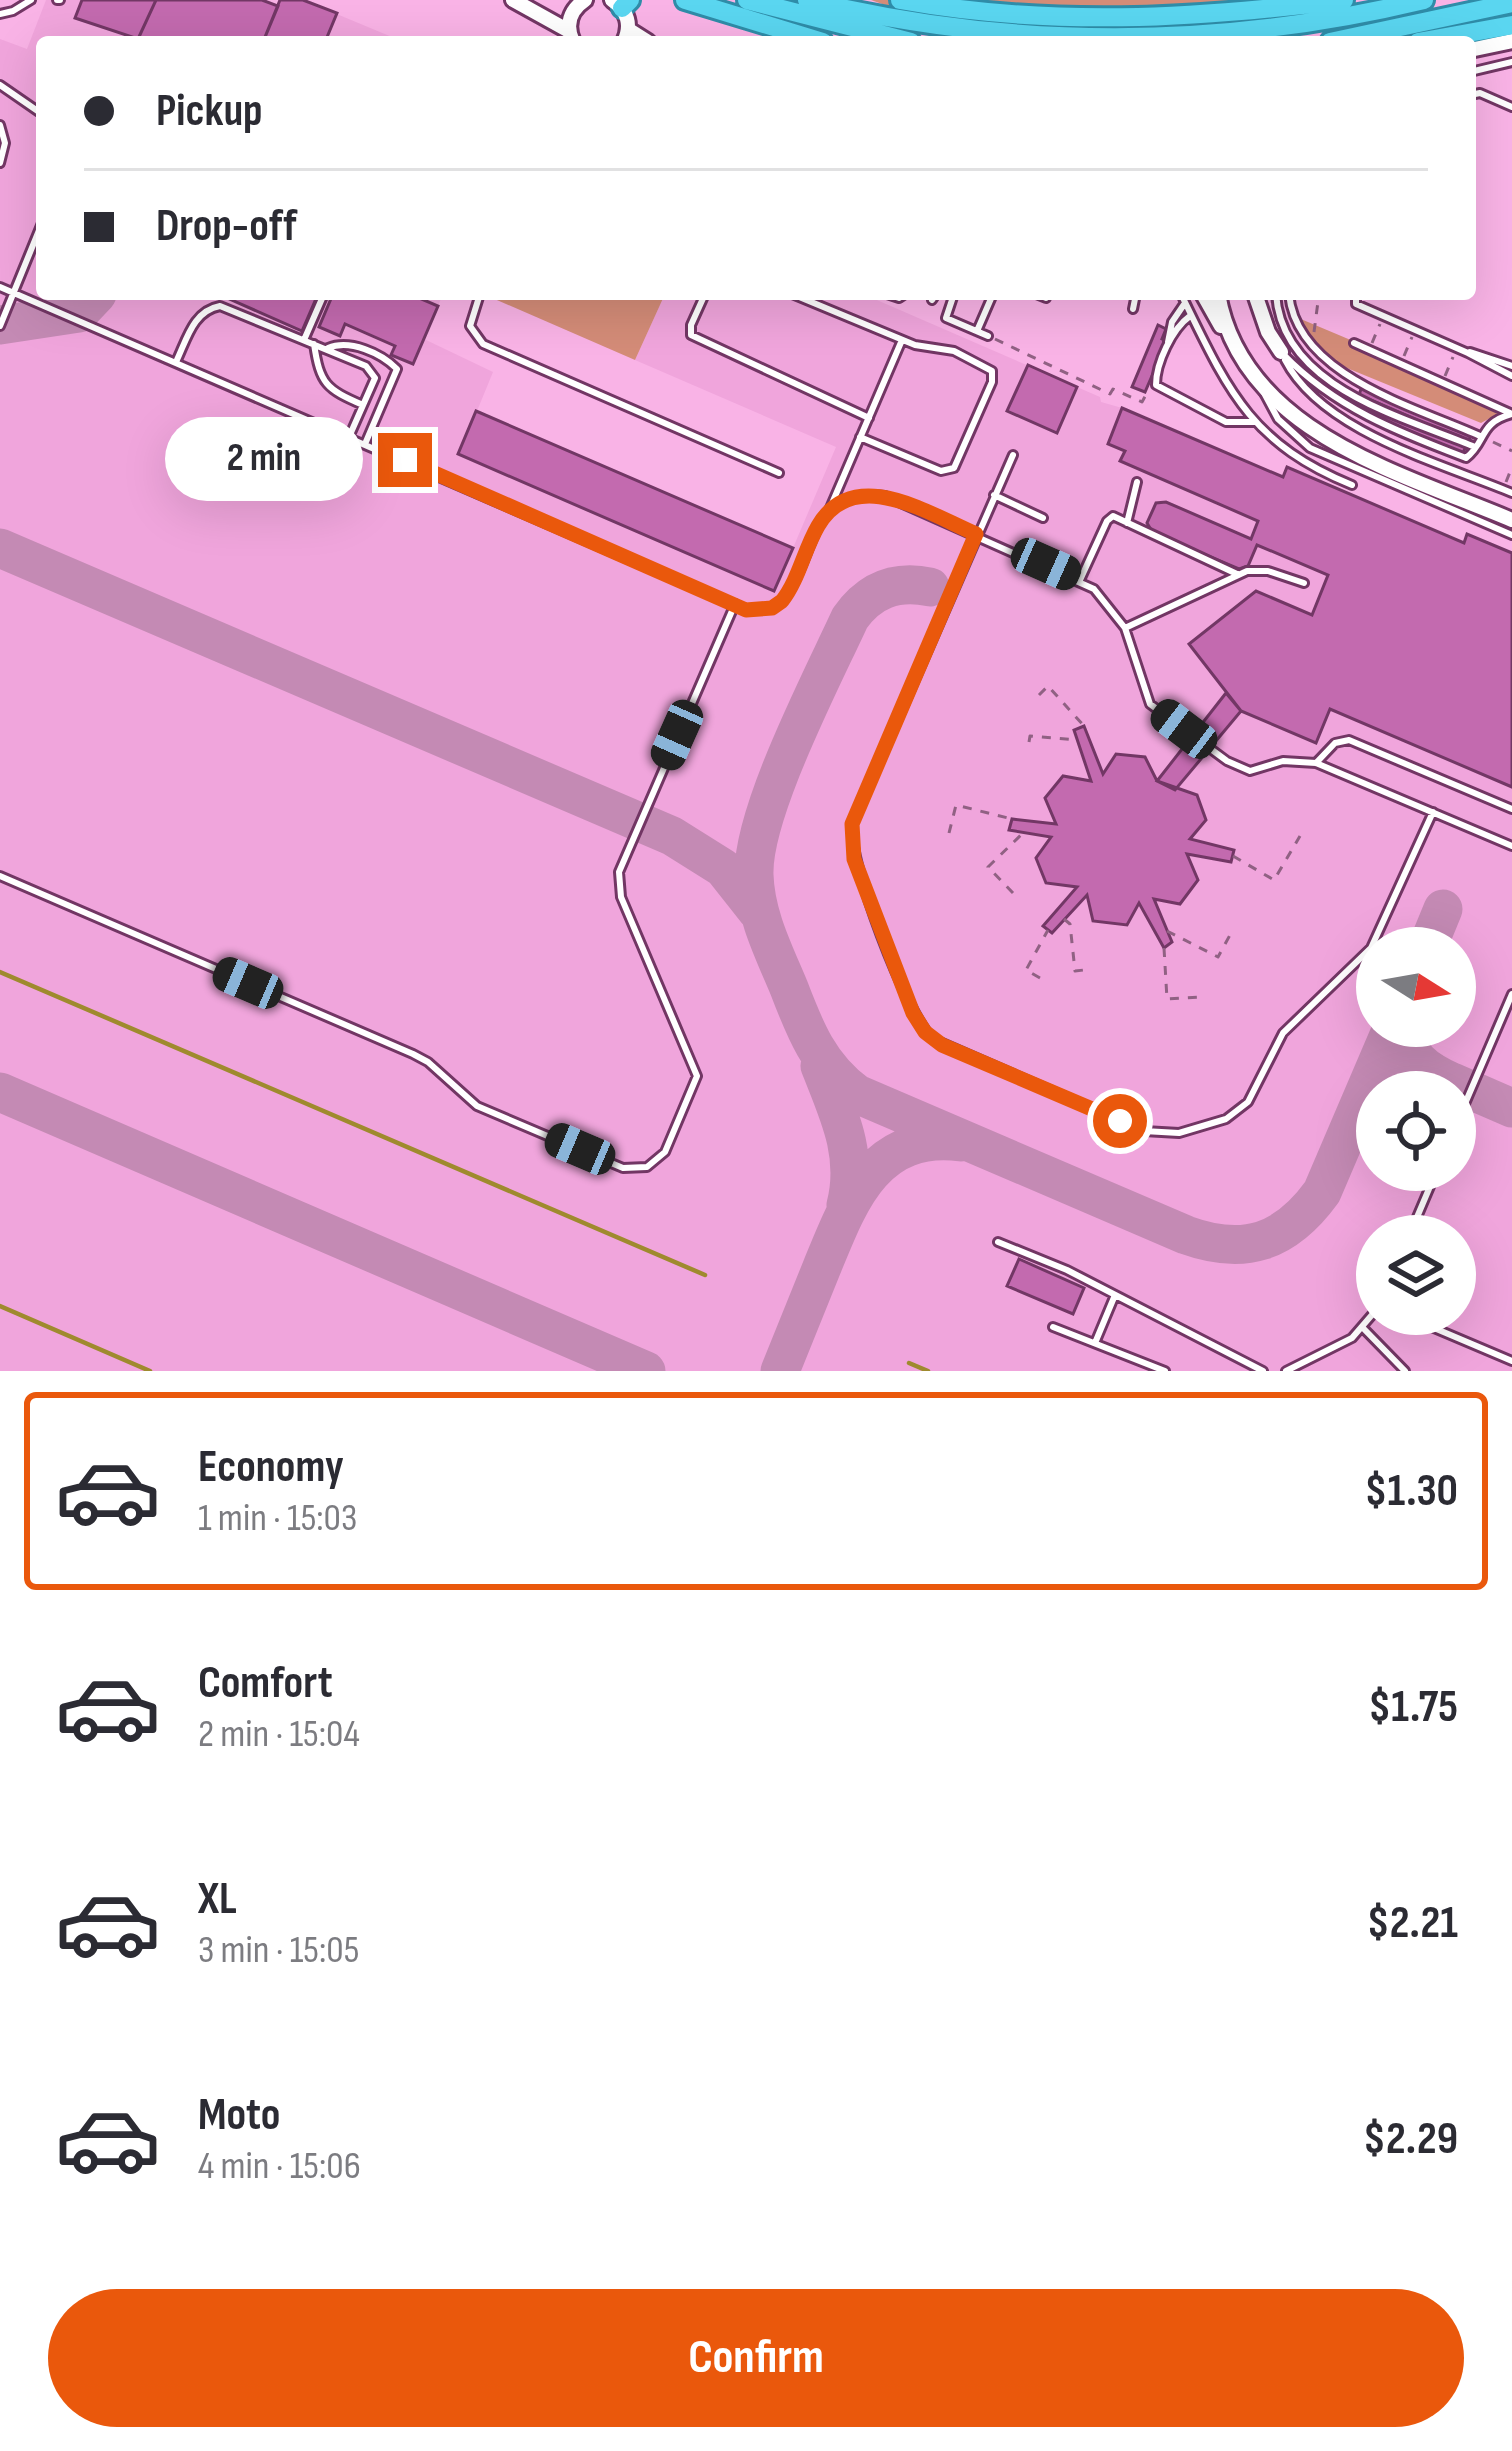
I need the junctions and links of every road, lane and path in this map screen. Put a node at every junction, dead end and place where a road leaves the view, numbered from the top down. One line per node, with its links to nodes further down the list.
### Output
1 (31, 0): 12 (lane)
2 (513, 0): 14 (street)
3 (582, 0): 14 (street)
4 (685, 0): 16 (highway)
5 (747, 0): 17 (highway)
6 (807, 0): 18 (highway)
7 (900, 0): 8 (highway)
8 (1344, 0)
9 (1424, 0): 19 (highway)
10 (622, 3): 15 (street)
11 (1512, 3): 20 (highway)
12 (0, 14)
13 (1512, 25): 21 (highway)
14 (571, 36)
15 (627, 36)
16 (803, 36)
17 (888, 36)
18 (1084, 36)
19 (1156, 36)
20 (1358, 36)
21 (1451, 36)
22 (1512, 41): 23 (street)
23 (1476, 49)
24 (1512, 62): 25 (lane)
25 (1476, 71)
26 (0, 85): 29 (lane)
27 (1476, 94): 28 (lane)
28 (1512, 107)
29 (36, 110)
30 (0, 124): 31 (lane)
31 (0, 163)
32 (36, 238): 34 (lane)
33 (0, 287): 34 (lane)
34 (14, 293): 54 (lane); 71 (lane)
35 (321, 300): 59 (lane)
36 (478, 300): 90 (lane)
37 (702, 300): 80 (lane)
38 (806, 300): 60 (lane)
39 (952, 300): 56 (lane)
40 (990, 300): 56 (lane)
41 (1135, 300): 51 (lane)
42 (1182, 300): 64 (lane)
43 (1184, 300): 52 (lane)
44 (1207, 300): 57 (street)
45 (1220, 300): 57 (street)
46 (1257, 300): 68 (street)
47 (1277, 300): 70 (lane)
48 (1290, 300): 63 (lane)
49 (1318, 300): 63 (path)
50 (1356, 300): 53 (lane)
51 (1133, 309)
52 (1191, 316): 64 (lane); 81 (lane)
53 (1383, 316): 55 (lane); 67 (path)
54 (0, 326)
55 (1415, 330): 65 (lane); 72 (path)
56 (976, 332): 58 (lane)
57 (1229, 335): 76 (street)
58 (988, 336): 74 (path)
59 (304, 340): 61 (lane); 71 (lane)
60 (902, 340): 80 (lane); 84 (lane)
61 (314, 344): 66 (lane); 78 (lane)
62 (1354, 344): 67 (lane)
63 (1310, 345): 70 (lane); 83 (lane)
64 (1168, 346): 74 (lane)
65 (1456, 347): 69 (lane); 77 (path)
66 (326, 349): 78 (lane); 85 (lane)
67 (1369, 350): 72 (lane)
68 (1281, 352): 86 (lane); 93 (lane)
69 (1468, 352): 73 (lane); 75 (lane)
70 (1301, 353): 86 (lane)
71 (176, 362): 82 (lane)
72 (1400, 364): 77 (lane)
73 (1512, 366)
74 (1156, 375): 81 (lane)
75 (1512, 376)
76 (1259, 382): 97 (street); 100 (lane)
77 (1443, 383): 79 (lane)
78 (363, 405): 82 (lane)
79 (1512, 414): 83 (lane)
80 (868, 418): 84 (lane)
81 (1254, 422): 92 (lane)
82 (349, 436): 85 (lane)
83 (1480, 436): 86 (lane); 87 (path)
84 (860, 437): 95 (lane)
85 (365, 443): 104 (lane)
86 (1475, 447)
87 (1512, 452)
88 (1012, 454): 94 (lane)
89 (1512, 467): 93 (path)
90 (778, 472)
91 (1137, 482): 98 (lane)
92 (1352, 485)
93 (1508, 491)
94 (994, 495): 96 (lane); 99 (lane)
95 (828, 511): 99 (lane); 104 (lane)
96 (1043, 518)
97 (1512, 520)
98 (1126, 523): 101 (lane); 102 (lane)
99 (976, 534): 102 (lane); 112 (lane)
100 (1512, 535)
101 (1237, 574): 103 (lane); 105 (lane)
102 (1080, 580): 105 (lane)
103 (1304, 584)
104 (735, 604): 119 (lane)
105 (1125, 628): 110 (lane)
106 (1039, 695): 107 (path)
107 (1084, 726)
108 (1077, 740): 109 (path)
109 (1029, 742)
110 (1316, 763): 111 (lane); 112 (lane)
111 (1512, 809)
112 (1433, 812): 117 (lane)
113 (1012, 819): 114 (path)
114 (949, 832)
115 (1023, 832): 120 (path)
116 (1300, 836): 118 (path)
117 (1512, 846)
118 (1233, 856)
119 (0, 876)
120 (1013, 893)
121 (1064, 919): 126 (path)
122 (1048, 930): 127 (path)
123 (1168, 931): 124 (path)
124 (1230, 935)
125 (1164, 948): 129 (path)
126 (1084, 970)
127 (1040, 978)
128 (1512, 994): 130 (lane)
129 (1200, 997)
130 (1476, 1078)
131 (998, 1242): 132 (lane)
132 (1115, 1295): 137 (lane); 140 (lane)
133 (1053, 1327): 137 (lane)
134 (1356, 1333): 141 (lane)
135 (1370, 1335): 142 (lane)
136 (1451, 1335): 138 (lane)
137 (1095, 1343): 139 (lane)
138 (1512, 1361)
139 (1165, 1371)
140 (1263, 1371)
141 (1286, 1371)
142 (1406, 1371)

